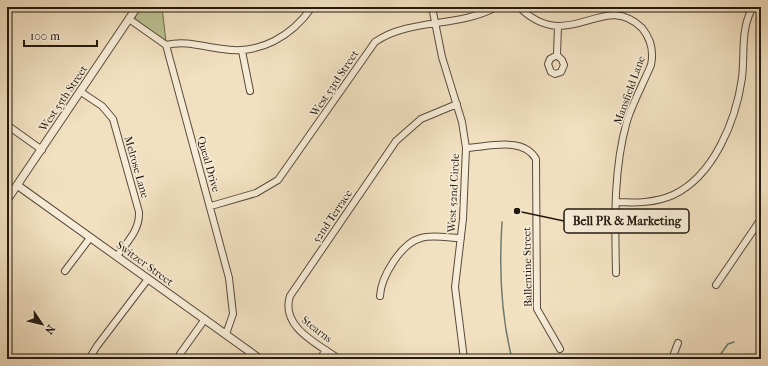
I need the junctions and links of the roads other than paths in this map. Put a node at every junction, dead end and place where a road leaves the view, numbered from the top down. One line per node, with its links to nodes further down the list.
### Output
1 (137, 7): 7 (street, West 55th Street)
2 (312, 7): 11 (street)
3 (432, 7): 8 (street, West 52nd Circle)
4 (496, 7): 8 (street, West 53rd Street)
5 (519, 7): 9 (street, Mansfield Lane)
6 (753, 7): 21 (street)
7 (129, 19): 10 (street); 14 (street, West 55th Street)
8 (435, 24): 15 (street, West 52nd Circle); 22 (street, West 53rd Street)
9 (558, 26): 12 (street); 21 (street, Mansfield Lane)
10 (166, 45): 11 (street); 22 (street, Queal Drive)
11 (242, 51): 13 (street)
12 (557, 55)
13 (250, 91)
14 (81, 92): 18 (street, West 55th Street); 26 (street, Melrose Lane)
15 (457, 104): 17 (street, West 52nd Circle); 32 (street, 52nd Terrace)
16 (7, 125): 18 (street)
17 (466, 148): 25 (street, West 52nd Circle); 36 (street, Ballentine Street)
18 (42, 150): 19 (street, West 55th Street)
19 (18, 185): 20 (street, West 55th Street); 24 (street, Switzer Street)
20 (7, 200)
21 (617, 202): 28 (street, Mansfield Lane)
22 (211, 206): 34 (street, Queal Drive)
23 (761, 219): 30 (street)
24 (90, 238): 26 (street, Switzer Street); 27 (street)
25 (461, 238): 31 (street); 43 (street, West 52nd Circle)
26 (117, 256): 29 (street, Switzer Street)
27 (65, 271)
28 (616, 273)
29 (148, 279): 33 (street, Switzer Street); 39 (street)
30 (716, 285)
31 (380, 296)
32 (288, 311): 37 (street, Stearns)
33 (205, 319): 34 (street, Switzer Street); 38 (street)
34 (226, 334): 40 (street, Switzer Street)
35 (678, 343): 44 (street)
36 (560, 349)
37 (326, 350): 41 (street); 42 (street, Stearns)
38 (180, 354)
39 (89, 359)
40 (260, 359)
41 (320, 359)
42 (339, 359)
43 (464, 359)
44 (672, 359)

